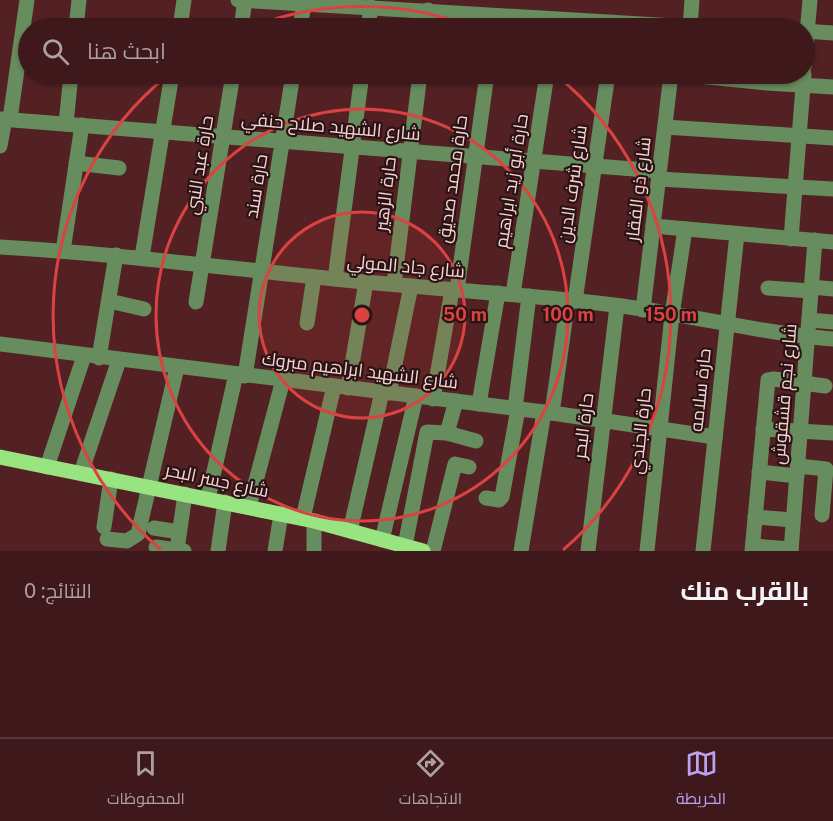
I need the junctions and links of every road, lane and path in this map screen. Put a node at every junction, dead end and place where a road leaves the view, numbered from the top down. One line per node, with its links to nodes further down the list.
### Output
1 (27, 0): 11 (street)
2 (79, 0): 12 (street)
3 (184, 0): 13 (street)
4 (238, 0): 5 (street)
5 (245, 0): 8 (street); 14 (street)
6 (692, 0): 18 (street)
7 (810, 0): 19 (street)
8 (304, 4): 9 (street); 15 (street)
9 (371, 7): 10 (street); 16 (street)
10 (420, 7): 17 (street)
11 (24, 18)
12 (77, 18)
13 (181, 18)
14 (242, 18)
15 (302, 18)
16 (369, 18)
17 (478, 18)
18 (685, 18)
19 (808, 18)
20 (815, 32): 21 (street)
21 (833, 33)
22 (18, 49): 36 (street)
23 (815, 82): 35 (street)
24 (70, 84): 37 (street)
25 (170, 84): 40 (street)
26 (231, 84): 41 (street, حارة عبد النبي)
27 (292, 84): 44 (street, حارة سند)
28 (361, 84): 46 (street)
29 (419, 84): 47 (street, حارة الزهير)
30 (486, 84): 48 (street, حارة محمد صديق)
31 (546, 84): 49 (street, حارة أبو زيد ابراهيم)
32 (606, 84): 51 (street, شارع شرف الدين)
33 (670, 84): 39 (street, شارع ذو الفقار)
34 (803, 84): 42 (street)
35 (833, 87)
36 (5, 119): 37 (street, شارع الشهيد صلاح حنفي); 45 (street)
37 (66, 124): 38 (street, شارع الشهيد صلاح حنفي)
38 (82, 125): 40 (street, شارع الشهيد صلاح حنفي); 50 (street)
39 (665, 127): 42 (street); 53 (street, شارع ذو الفقار)
40 (163, 133): 41 (street, شارع الشهيد صلاح حنفي); 65 (street)
41 (223, 136): 44 (street, شارع الشهيد صلاح حنفي); 66 (street, حارة عبد النبي)
42 (799, 136): 43 (street); 54 (street)
43 (833, 138)
44 (283, 142): 46 (street, شارع الشهيد صلاح حنفي); 67 (street, حارة سند)
45 (0, 146)
46 (352, 147): 47 (street, شارع الشهيد صلاح حنفي); 69 (street)
47 (410, 152): 48 (street, شارع الشهيد صلاح حنفي); 71 (street, حارة الزهير)
48 (475, 157): 49 (street, شارع الشهيد صلاح حنفي); 76 (street, حارة محمد صديق)
49 (534, 162): 51 (street, شارع الشهيد صلاح حنفي); 77 (street, حارة أبو زيد ابراهيم)
50 (76, 163): 52 (street); 63 (street)
51 (594, 167): 53 (street, شارع الشهيد صلاح حنفي); 79 (street, شارع شرف الدين)
52 (119, 168)
53 (659, 175): 54 (street, شارع الشهيد صلاح حنفي); 56 (street, شارع ذو الفقار)
54 (795, 187): 55 (street, شارع الشهيد صلاح حنفي); 59 (street)
55 (833, 189)
56 (653, 226): 57 (street); 84 (street, شارع ذو الفقار)
57 (685, 229): 58 (street); 85 (street, حارة الجندي)
58 (737, 234): 59 (street); 89 (street, حارة سلامه)
59 (790, 239): 60 (street)
60 (815, 240): 61 (street); 74 (street, شارع نجم قشقوش)
61 (833, 242)
62 (0, 247): 63 (street, شارع جاد المولي)
63 (63, 250): 64 (street, شارع جاد المولي)
64 (116, 255): 65 (street, شارع جاد المولي); 80 (street)
65 (142, 257): 66 (street, شارع جاد المولي)
66 (202, 263): 67 (street, شارع جاد المولي); 81 (street, حارة عبد النبي)
67 (263, 270): 68 (street, شارع جاد المولي); 96 (street, حارة سند)
68 (314, 277): 69 (street, شارع جاد المولي); 88 (street)
69 (334, 279): 70 (street, شارع جاد المولي)
70 (366, 282): 71 (street, شارع جاد المولي); 100 (street)
71 (394, 284): 72 (street, شارع جاد المولي)
72 (411, 286): 76 (street, شارع جاد المولي); 101 (street)
73 (768, 288): 74 (street)
74 (811, 289): 75 (street); 86 (street, شارع نجم قشقوش)
75 (833, 289)
76 (454, 290): 77 (street, شارع جاد المولي); 103 (street, حارة محمد صديق)
77 (506, 294): 78 (street, شارع جاد المولي); 105 (street, حارة أبو زيد ابراهيم)
78 (529, 296): 79 (street, شارع جاد المولي); 106 (street)
79 (572, 300): 82 (street, شارع جاد المولي); 107 (street, شارع شرف الدين)
80 (108, 301): 83 (street); 93 (street)
81 (196, 302)
82 (617, 306): 84 (street, شارع جاد المولي); 108 (street, حارة البحر)
83 (144, 309)
84 (643, 310): 85 (street, شارع جاد المولي)
85 (672, 315): 89 (street, شارع جاد المولي); 109 (street, حارة الجندي)
86 (809, 320): 87 (street); 90 (street, شارع نجم قشقوش)
87 (833, 322)
88 (307, 323)
89 (727, 325): 90 (street, شارع جاد المولي); 114 (street, حارة سلامه)
90 (808, 337): 91 (street, شارع جاد المولي); 98 (street, شارع نجم قشقوش)
91 (833, 339)
92 (0, 344): 93 (street, شارع الشهيد ابراهيم مبروك)
93 (92, 357): 94 (street, شارع الشهيد ابراهيم مبروك); 117 (street)
94 (119, 360): 95 (street, شارع الشهيد ابراهيم مبروك); 121 (street)
95 (177, 367): 96 (street, شارع الشهيد ابراهيم مبروك); 123 (street)
96 (240, 375): 97 (street, شارع الشهيد ابراهيم مبروك); 125 (street, حارة سند)
97 (283, 380): 100 (street, شارع الشهيد ابراهيم مبروك); 128 (street)
98 (804, 383): 99 (street); 110 (street); 111 (street, شارع نجم قشقوش)
99 (825, 386)
100 (341, 387): 101 (street, شارع الشهيد ابراهيم مبروك); 132 (street)
101 (386, 393): 102 (street, شارع الشهيد ابراهيم مبروك); 135 (street)
102 (416, 396): 103 (street, شارع الشهيد ابراهيم مبروك); 137 (street)
103 (433, 399): 104 (street, شارع الشهيد ابراهيم مبروك)
104 (456, 401): 105 (street, شارع الشهيد ابراهيم مبروك); 112 (street)
105 (479, 404): 106 (street, شارع الشهيد ابراهيم مبروك)
106 (517, 409): 107 (street, شارع الشهيد ابراهيم مبروك); 126 (street)
107 (548, 413): 108 (street, شارع الشهيد ابراهيم مبروك); 148 (street, شارع شرف الدين)
108 (603, 423): 109 (street, شارع الشهيد ابراهيم مبروك); 149 (street, حارة البحر)
109 (660, 429): 114 (street, شارع الشهيد ابراهيم مبروك); 150 (street, حارة الجندي)
110 (763, 429): 111 (street); 120 (street)
111 (800, 432): 113 (street); 119 (street, شارع نجم قشقوش)
112 (447, 433): 115 (street); 138 (street)
113 (833, 433)
114 (715, 437): 151 (street, حارة سلامه)
115 (476, 441)
116 (0, 457): 117 (main road, شارع جسر البحر)
117 (47, 466): 121 (main road, شارع جسر البحر)
118 (469, 467): 147 (street)
119 (797, 471): 120 (street); 130 (street); 133 (street, شارع نجم قشقوش)
120 (759, 472): 131 (street)
121 (81, 473): 122 (main road, شارع جسر البحر)
122 (111, 479): 123 (main road, شارع جسر البحر); 123 (street)
123 (149, 486): 124 (main road, شارع جسر البحر)
124 (185, 494): 125 (main road, شارع جسر البحر); 136 (street)
125 (208, 498): 127 (main road, شارع جسر البحر)
126 (486, 498)
127 (225, 501): 128 (main road, شارع جسر البحر); 143 (street)
128 (249, 507): 129 (main road, شارع جسر البحر)
129 (281, 513): 132 (main road, شارع جسر البحر); 144 (street)
130 (822, 515)
131 (755, 517): 133 (street); 140 (street)
132 (309, 520): 135 (main road, شارع جسر البحر); 145 (street)
133 (794, 520): 142 (street, شارع نجم قشقوش)
134 (154, 528): 136 (street)
135 (350, 531): 137 (main road, شارع جسر البحر)
136 (179, 532): 141 (street)
137 (383, 543): 138 (main road, شارع جسر البحر)
138 (405, 546): 146 (main road, شارع جسر البحر)
139 (156, 547): 141 (street)
140 (753, 548): 142 (street)
141 (180, 550)
142 (791, 550)
143 (218, 551)
144 (275, 551)
145 (314, 551)
146 (423, 551)
147 (433, 551)
148 (520, 551)
149 (588, 551)
150 (647, 551)
151 (703, 551)

